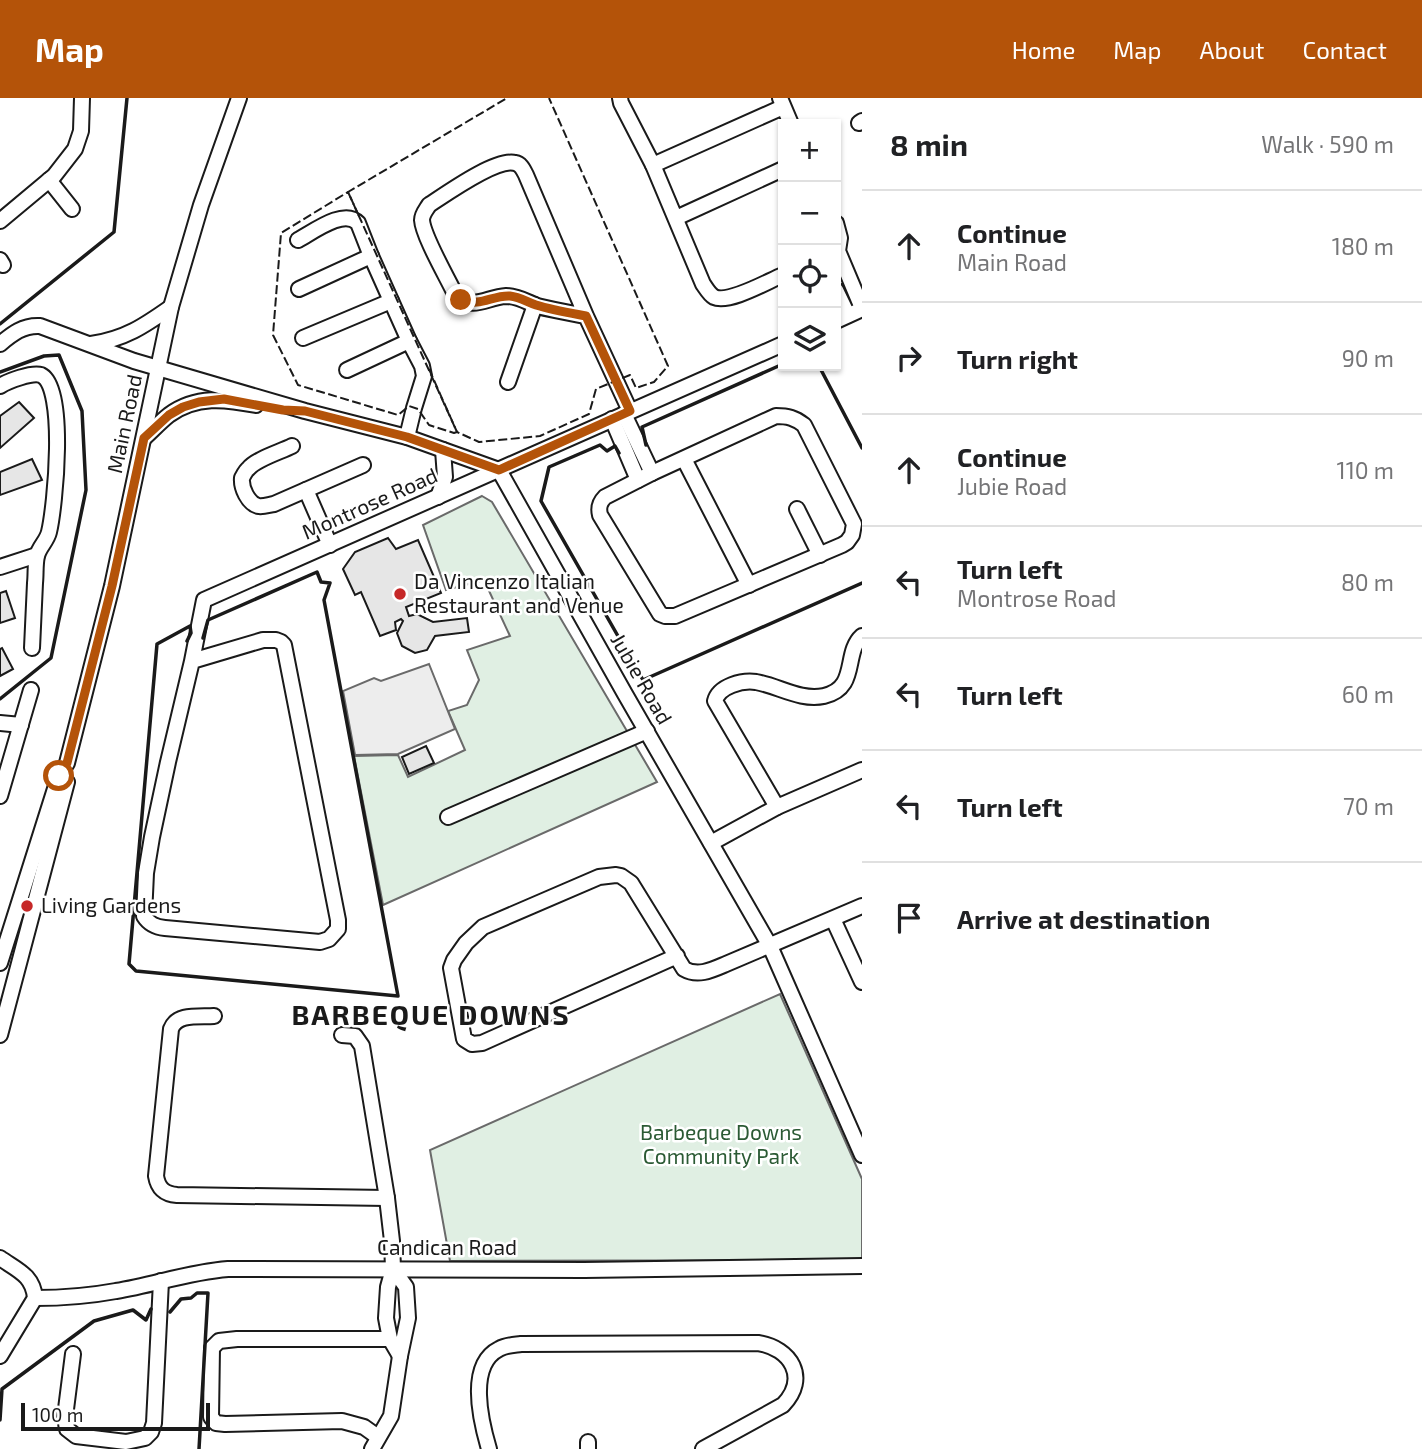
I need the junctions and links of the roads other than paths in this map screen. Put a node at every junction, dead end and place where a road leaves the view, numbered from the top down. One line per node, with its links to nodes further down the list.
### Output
1 (82, 98): 7 (street)
2 (239, 98): 18 (street, Main Road)
3 (620, 98): 5 (street)
4 (782, 103): 5 (street)
5 (653, 165): 9 (street)
6 (778, 171): 9 (street)
7 (49, 180): 8 (street); 10 (street)
8 (72, 209)
9 (676, 218): 14 (street)
10 (0, 221)
11 (298, 240): 13 (street)
12 (839, 245): 19 (street)
13 (371, 256): 15 (street); 16 (street)
14 (778, 277)
15 (299, 289)
16 (391, 300): 22 (street); 23 (street)
17 (535, 305): 20 (street); 20 (street); 29 (street)
18 (171, 307): 25 (street); 27 (street, Main Road)
19 (862, 308): 21 (street)
20 (586, 316): 32 (street)
21 (842, 318)
22 (303, 338)
23 (409, 341): 28 (street); 33 (street)
24 (0, 344): 25 (street)
25 (88, 345): 27 (street)
26 (778, 346): 32 (street, Montrose Road)
27 (158, 368): 31 (street); 34 (street, Main Road)
28 (347, 370)
29 (508, 382)
30 (0, 386): 45 (street)
31 (305, 411): 33 (street); 34 (street)
32 (622, 415): 39 (street, Montrose Road); 40 (street)
33 (407, 437): 36 (street)
34 (144, 438): 56 (street, Main Road)
35 (292, 446): 41 (street)
36 (443, 450): 39 (street); 42 (street)
37 (684, 459): 40 (street); 46 (street); 48 (street)
38 (363, 465): 41 (street)
39 (499, 470): 42 (street, Montrose Road); 55 (street, Jubie Road)
40 (645, 476): 48 (street)
41 (306, 490): 44 (street)
42 (438, 497): 44 (street, Montrose Road)
43 (797, 509): 46 (street)
44 (330, 545): 51 (street, Montrose Road)
45 (37, 555): 47 (street); 50 (street)
46 (820, 555): 48 (street)
47 (0, 567)
48 (750, 585)
49 (862, 636): 59 (street)
50 (32, 648)
51 (192, 661): 51 (street)
52 (31, 690): 54 (street)
53 (0, 723): 54 (street)
54 (21, 724): 58 (street)
55 (647, 731): 60 (street); 61 (street, Jubie Road)
56 (67, 763): 66 (street, Main Road); 69 (street, Main Road)
57 (862, 770): 59 (street)
58 (0, 796)
59 (777, 807): 61 (street)
60 (448, 817)
61 (711, 842): 64 (street, Jubie Road)
62 (862, 906): 63 (street)
63 (833, 919): 64 (street); 67 (street)
64 (771, 946): 65 (street); 71 (street, Jubie Road)
65 (677, 956): 65 (street)
66 (0, 963)
67 (862, 982)
68 (214, 1016): 72 (street)
69 (0, 1035)
70 (342, 1035): 72 (street)
71 (862, 1155)
72 (387, 1198): 75 (street)
73 (0, 1258): 77 (street)
74 (862, 1266): 75 (street, Candican Road)
75 (393, 1269): 76 (street, Candican Road); 78 (street); 79 (street)
76 (161, 1281): 77 (street, Candican Road); 81 (street)
77 (35, 1298): 82 (street)
78 (387, 1298): 79 (street); 80 (street)
79 (407, 1299): 83 (street)
80 (390, 1339): 83 (street); 84 (street)
81 (73, 1354)
82 (0, 1356)
83 (400, 1356): 84 (street)
84 (375, 1443)
85 (489, 1449): 86 (street)
86 (703, 1449)

